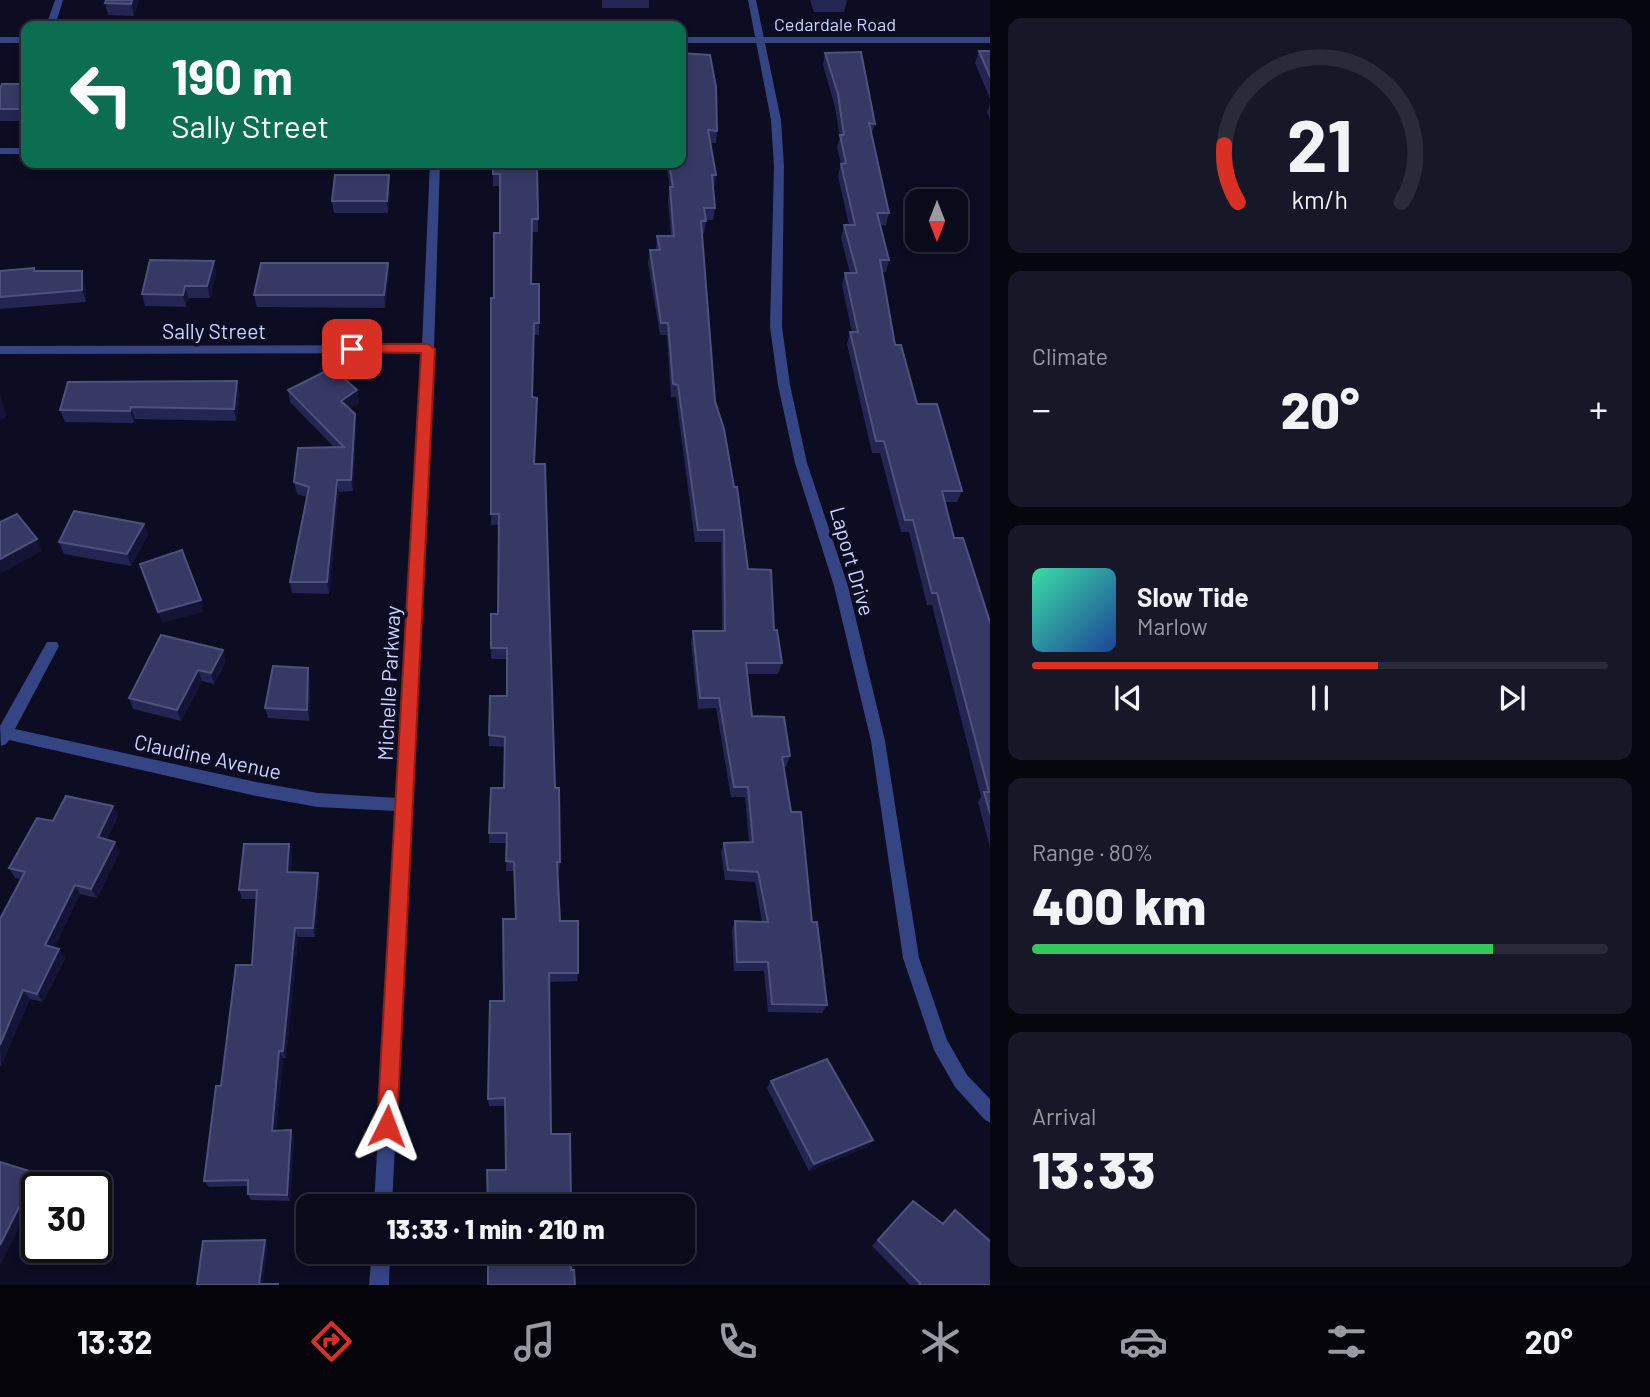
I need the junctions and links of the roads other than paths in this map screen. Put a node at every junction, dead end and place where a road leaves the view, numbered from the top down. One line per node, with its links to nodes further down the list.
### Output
1 (59, 0): 3 (street)
2 (752, 0): 7 (street, Laport Drive)
3 (52, 21)
4 (0, 40): 5 (street)
5 (21, 40)
6 (686, 40): 7 (street, Cedardale Road)
7 (761, 40): 8 (street, Cedardale Road); 17 (street, Laport Drive)
8 (990, 40)
9 (0, 151): 10 (street)
10 (21, 151)
11 (435, 168): 12 (street, Michelle Parkway)
12 (428, 349): 13 (street, Sally Street); 16 (street, Michelle Parkway)
13 (0, 350)
14 (52, 646): 15 (street, Claudine Avenue)
15 (2, 736): 16 (street, Claudine Avenue)
16 (404, 805): 18 (street, Michelle Parkway)
17 (990, 1114)
18 (384, 1194)
19 (380, 1264): 20 (street)
20 (379, 1285)

